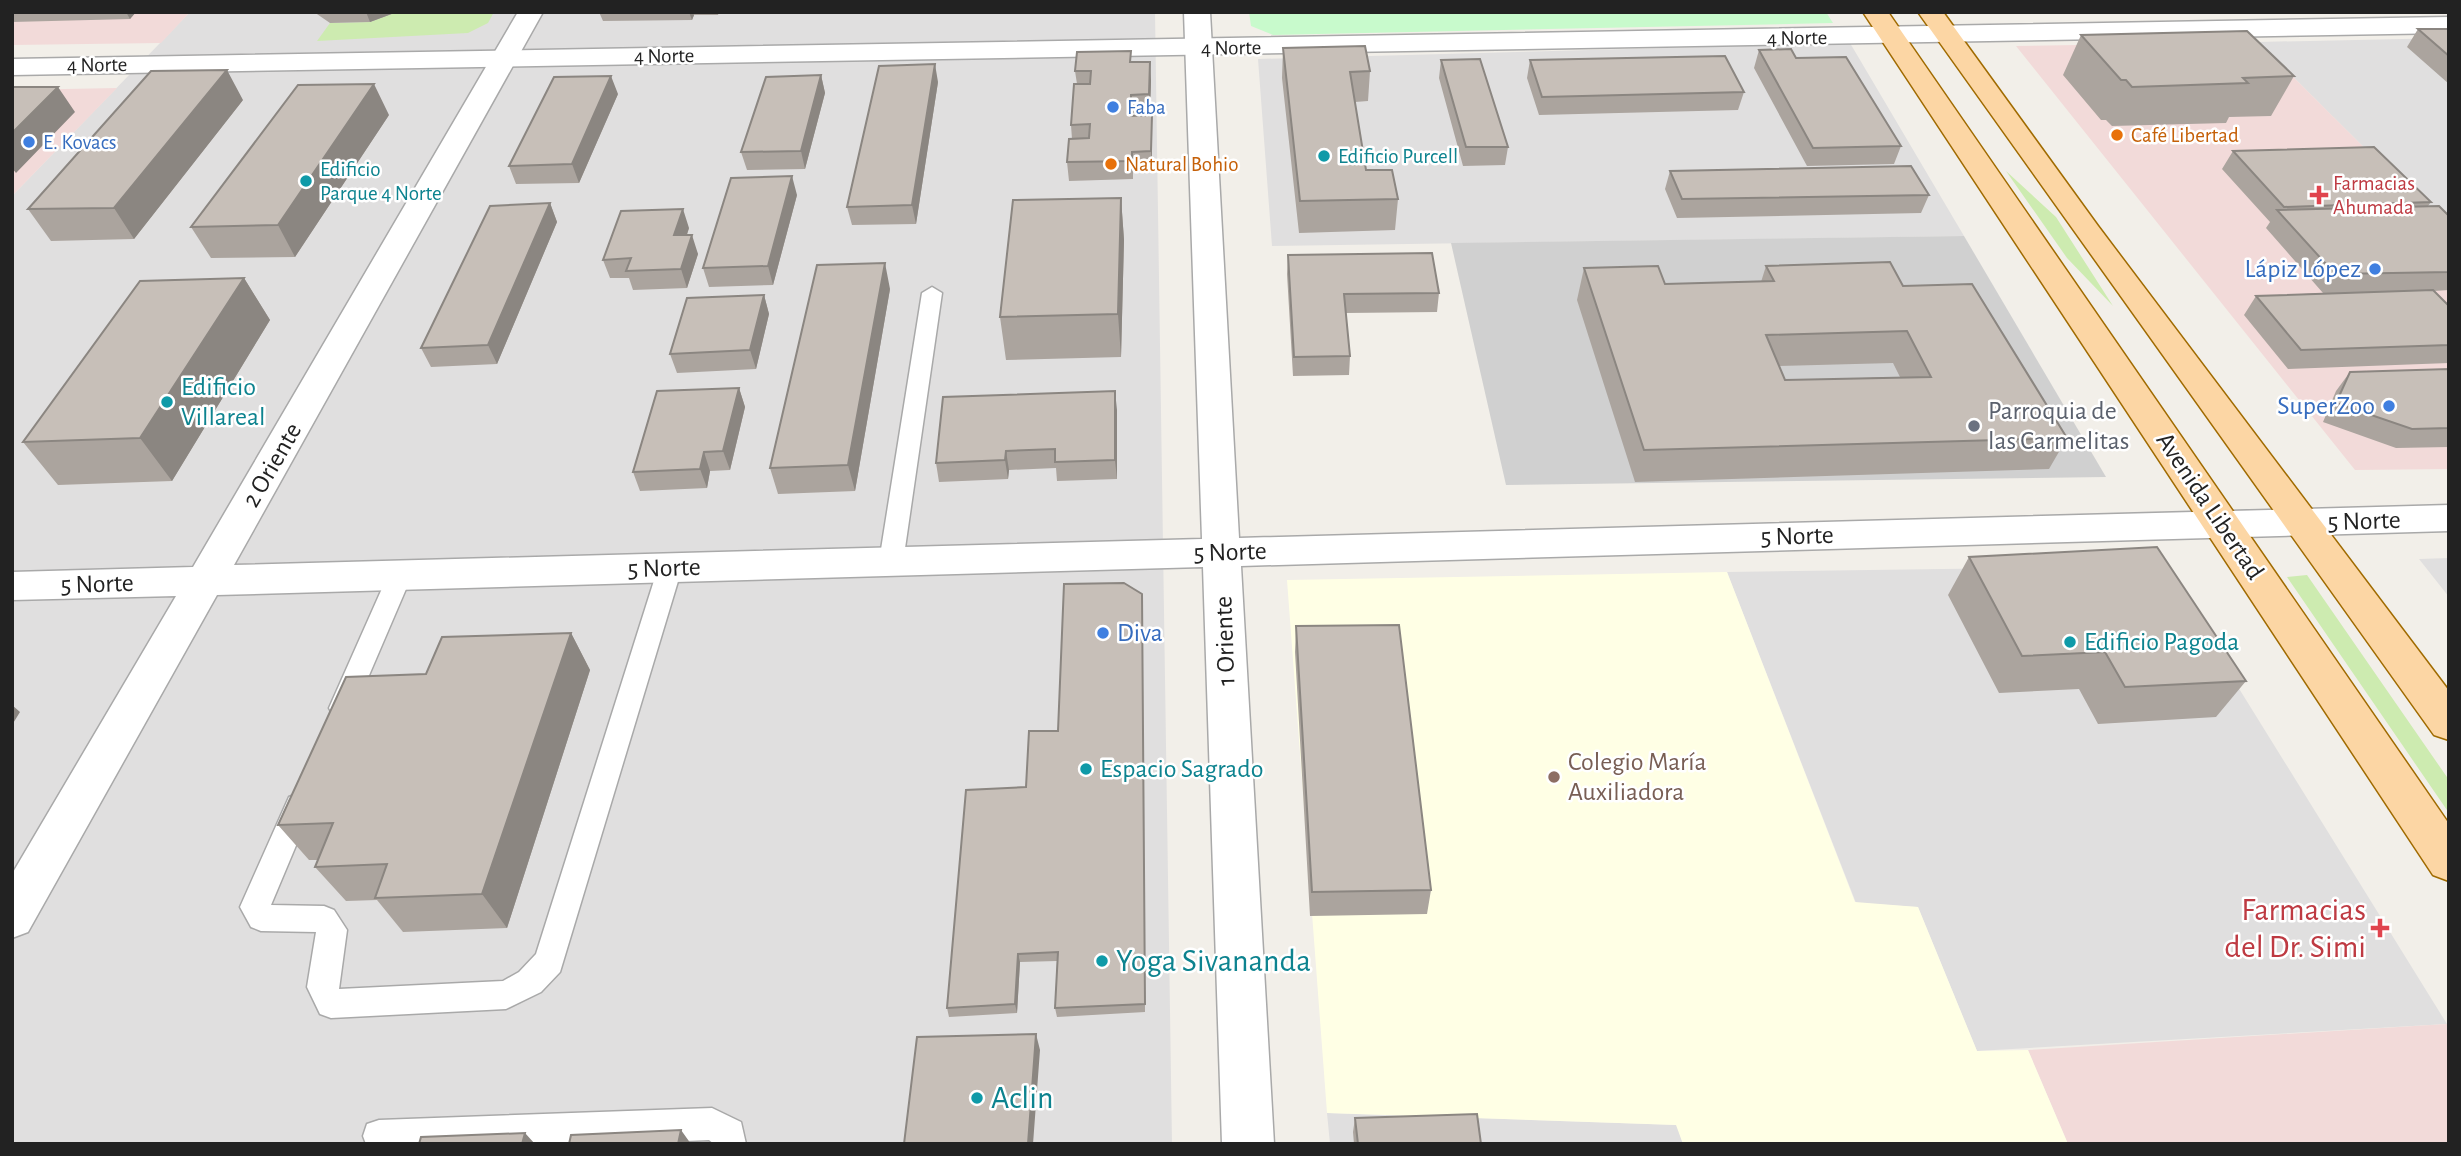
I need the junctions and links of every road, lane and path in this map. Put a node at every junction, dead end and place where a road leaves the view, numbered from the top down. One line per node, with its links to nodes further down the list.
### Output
1 (531, 12): 6 (street, 2 Oriente)
2 (1883, 24): 3 (street, 4 Norte); 5 (street, 4 Norte); 11 (main road, Avenida Libertad)
3 (1939, 24): 4 (street, 4 Norte); 10 (main road)
4 (2449, 25)
5 (1198, 30): 6 (street, 4 Norte); 12 (street, 1 Oriente)
6 (505, 59): 7 (street, 4 Norte); 16 (street, 2 Oriente)
7 (12, 66)
8 (932, 293): 13 (lane)
9 (2449, 518): 10 (street, 5 Norte)
10 (2304, 522): 11 (street, 5 Norte); 18 (main road)
11 (2223, 524): 12 (street, 5 Norte); 21 (main road, Avenida Libertad)
12 (1222, 552): 13 (street, 5 Norte); 25 (street, 1 Oriente)
13 (891, 562): 14 (street, 5 Norte)
14 (670, 568): 15 (street, 5 Norte); 20 (lane)
15 (400, 575): 16 (street, 5 Norte); 19 (lane)
16 (205, 581): 17 (street, 5 Norte); 22 (street, 2 Oriente)
17 (12, 586)
18 (2449, 723)
19 (333, 729)
20 (310, 780)
21 (2449, 862)
22 (12, 917)
23 (379, 1136): 24 (lane)
24 (730, 1144)
25 (1248, 1144)

